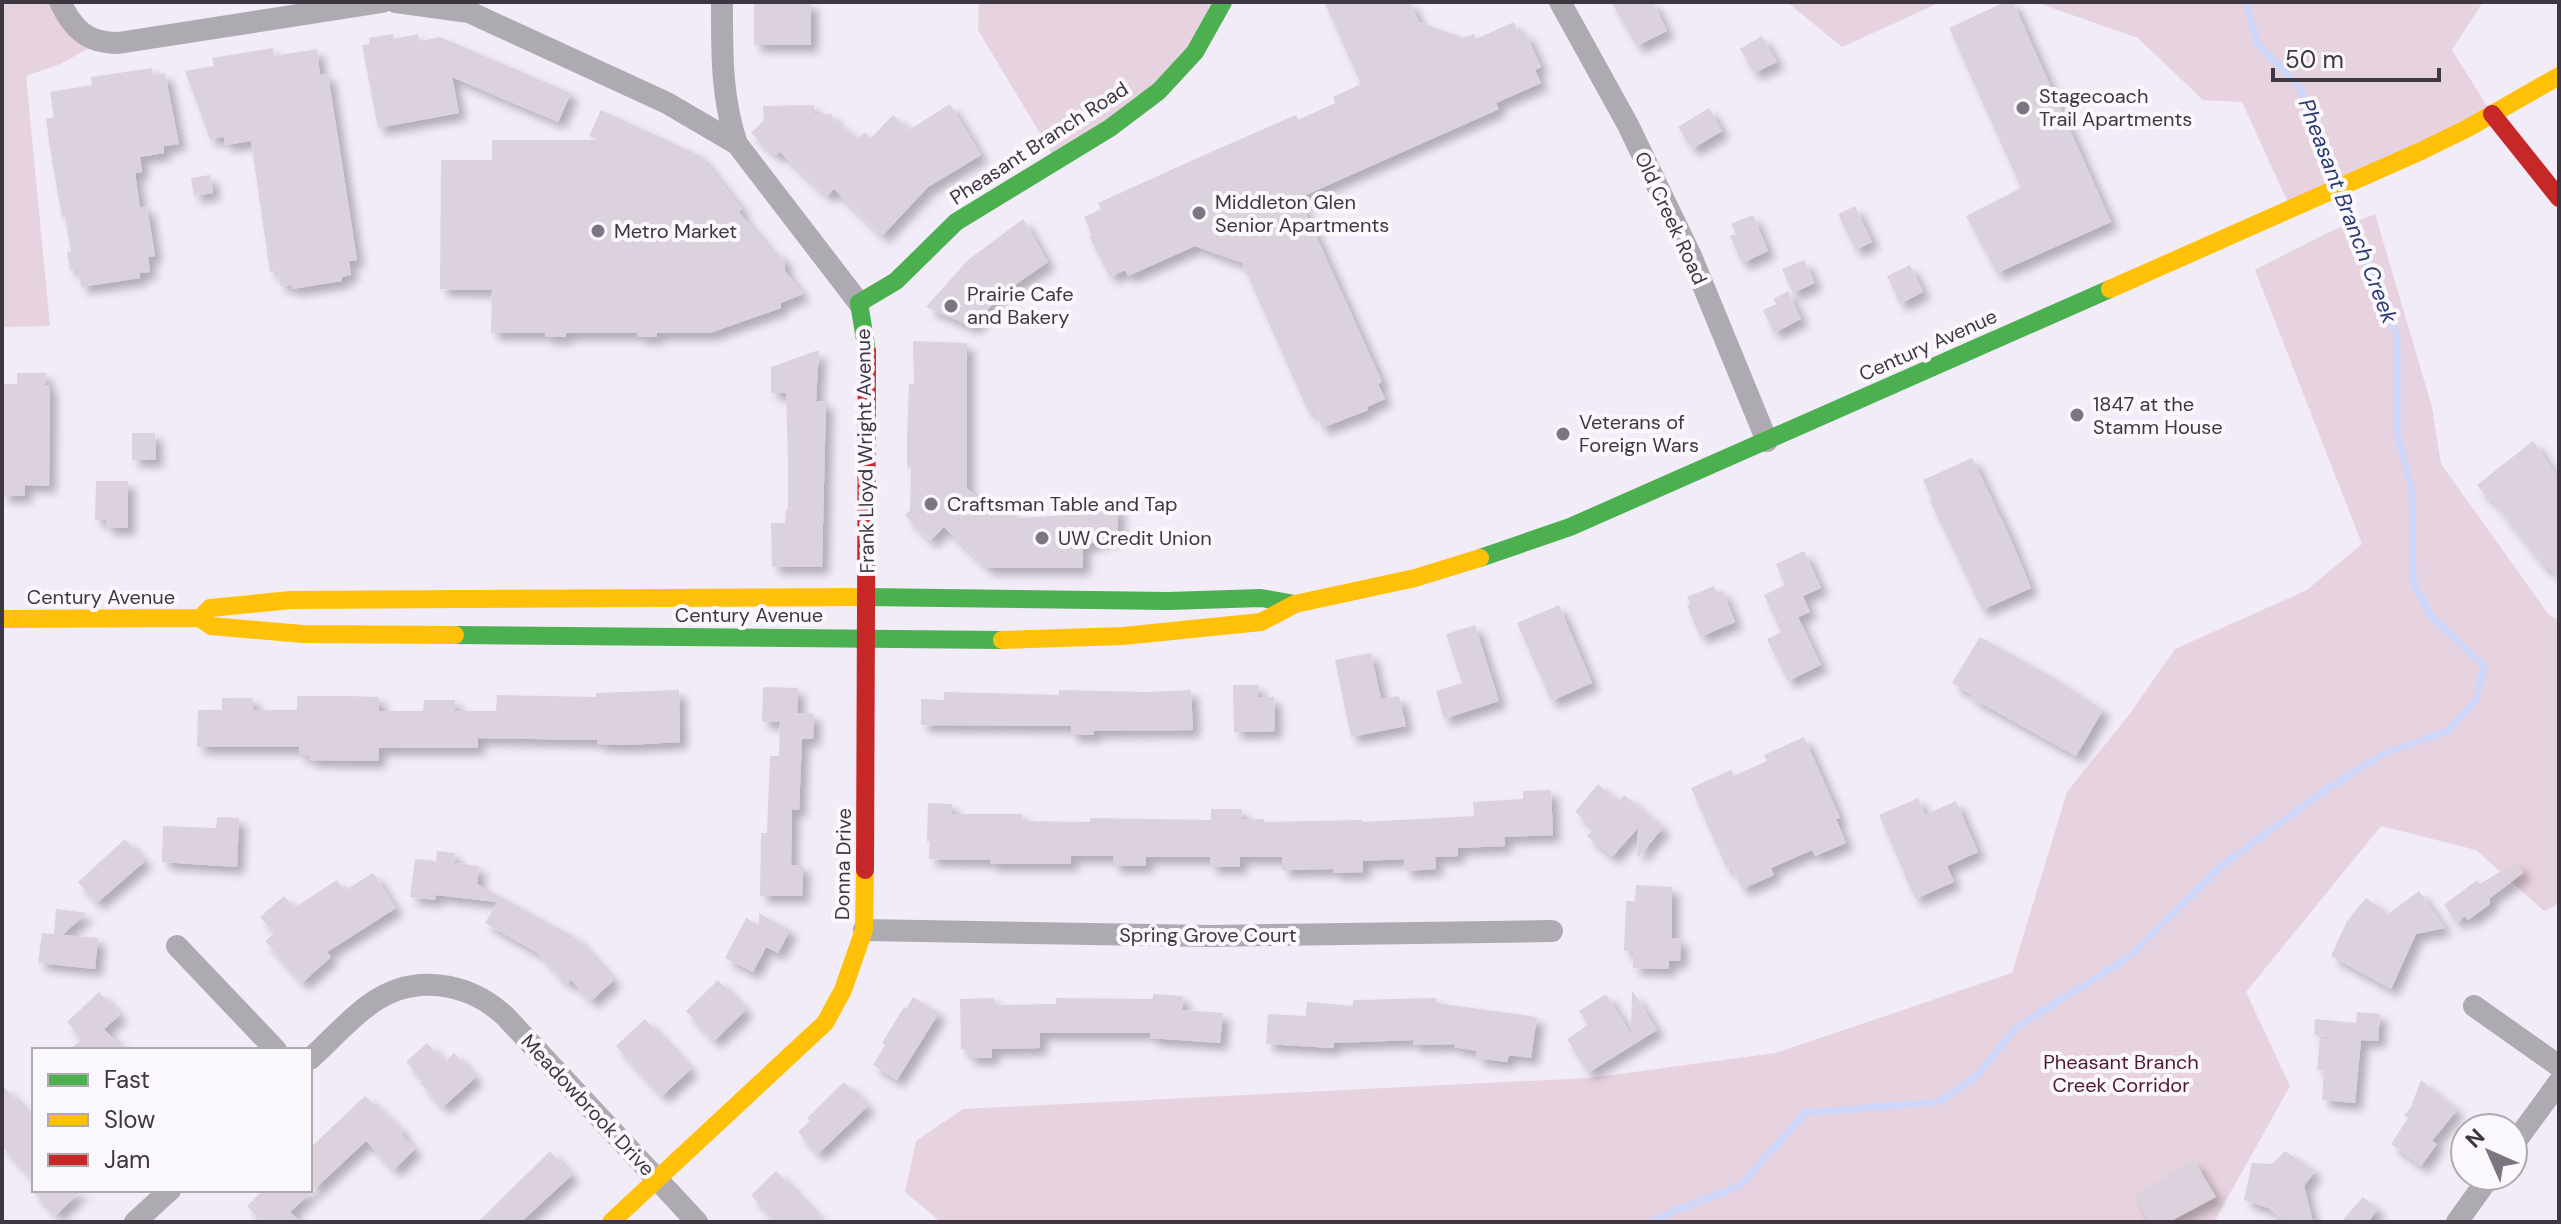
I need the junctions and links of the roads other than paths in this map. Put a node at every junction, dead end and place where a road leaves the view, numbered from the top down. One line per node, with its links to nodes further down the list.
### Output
1 (60, 2): 7 (street)
2 (382, 2): 7 (street)
3 (396, 2): 10 (street, Frank Lloyd Wright Avenue)
4 (722, 2): 10 (street)
5 (1223, 2): 12 (main road, Pheasant Branch Road)
6 (1560, 2): 13 (street, Old Creek Road)
7 (344, 5)
8 (2559, 76): 9 (main road, Century Avenue)
9 (2492, 114): 11 (main road); 13 (main road, Century Avenue)
10 (737, 144): 12 (street, Frank Lloyd Wright Avenue)
11 (2559, 198)
12 (859, 303): 14 (main road, Frank Lloyd Wright Avenue)
13 (1767, 441): 15 (main road, Century Avenue)
14 (868, 597): 15 (main road, Century Avenue); 16 (main road, Century Avenue); 18 (main road, Donna Drive)
15 (1295, 604): 18 (main road, Century Avenue)
16 (200, 618): 17 (main road, Century Avenue); 18 (main road, Century Avenue)
17 (2, 619)
18 (867, 638): 19 (main road, Donna Drive)
19 (864, 930): 20 (street, Spring Grove Court); 28 (main road, Donna Drive)
20 (1552, 931)
21 (177, 946): 23 (street)
22 (2474, 1006): 25 (street)
23 (274, 1048)
24 (312, 1057): 28 (street, Meadowbrook Drive)
25 (2559, 1066)
26 (2559, 1082): 27 (street)
27 (2529, 1123)
28 (657, 1179): 32 (main road, Donna Drive); 33 (street, Meadowbrook Drive)
29 (168, 1192): 31 (street)
30 (2479, 1192): 34 (street)
31 (135, 1222)
32 (611, 1222)
33 (697, 1222)
34 (2457, 1222)

